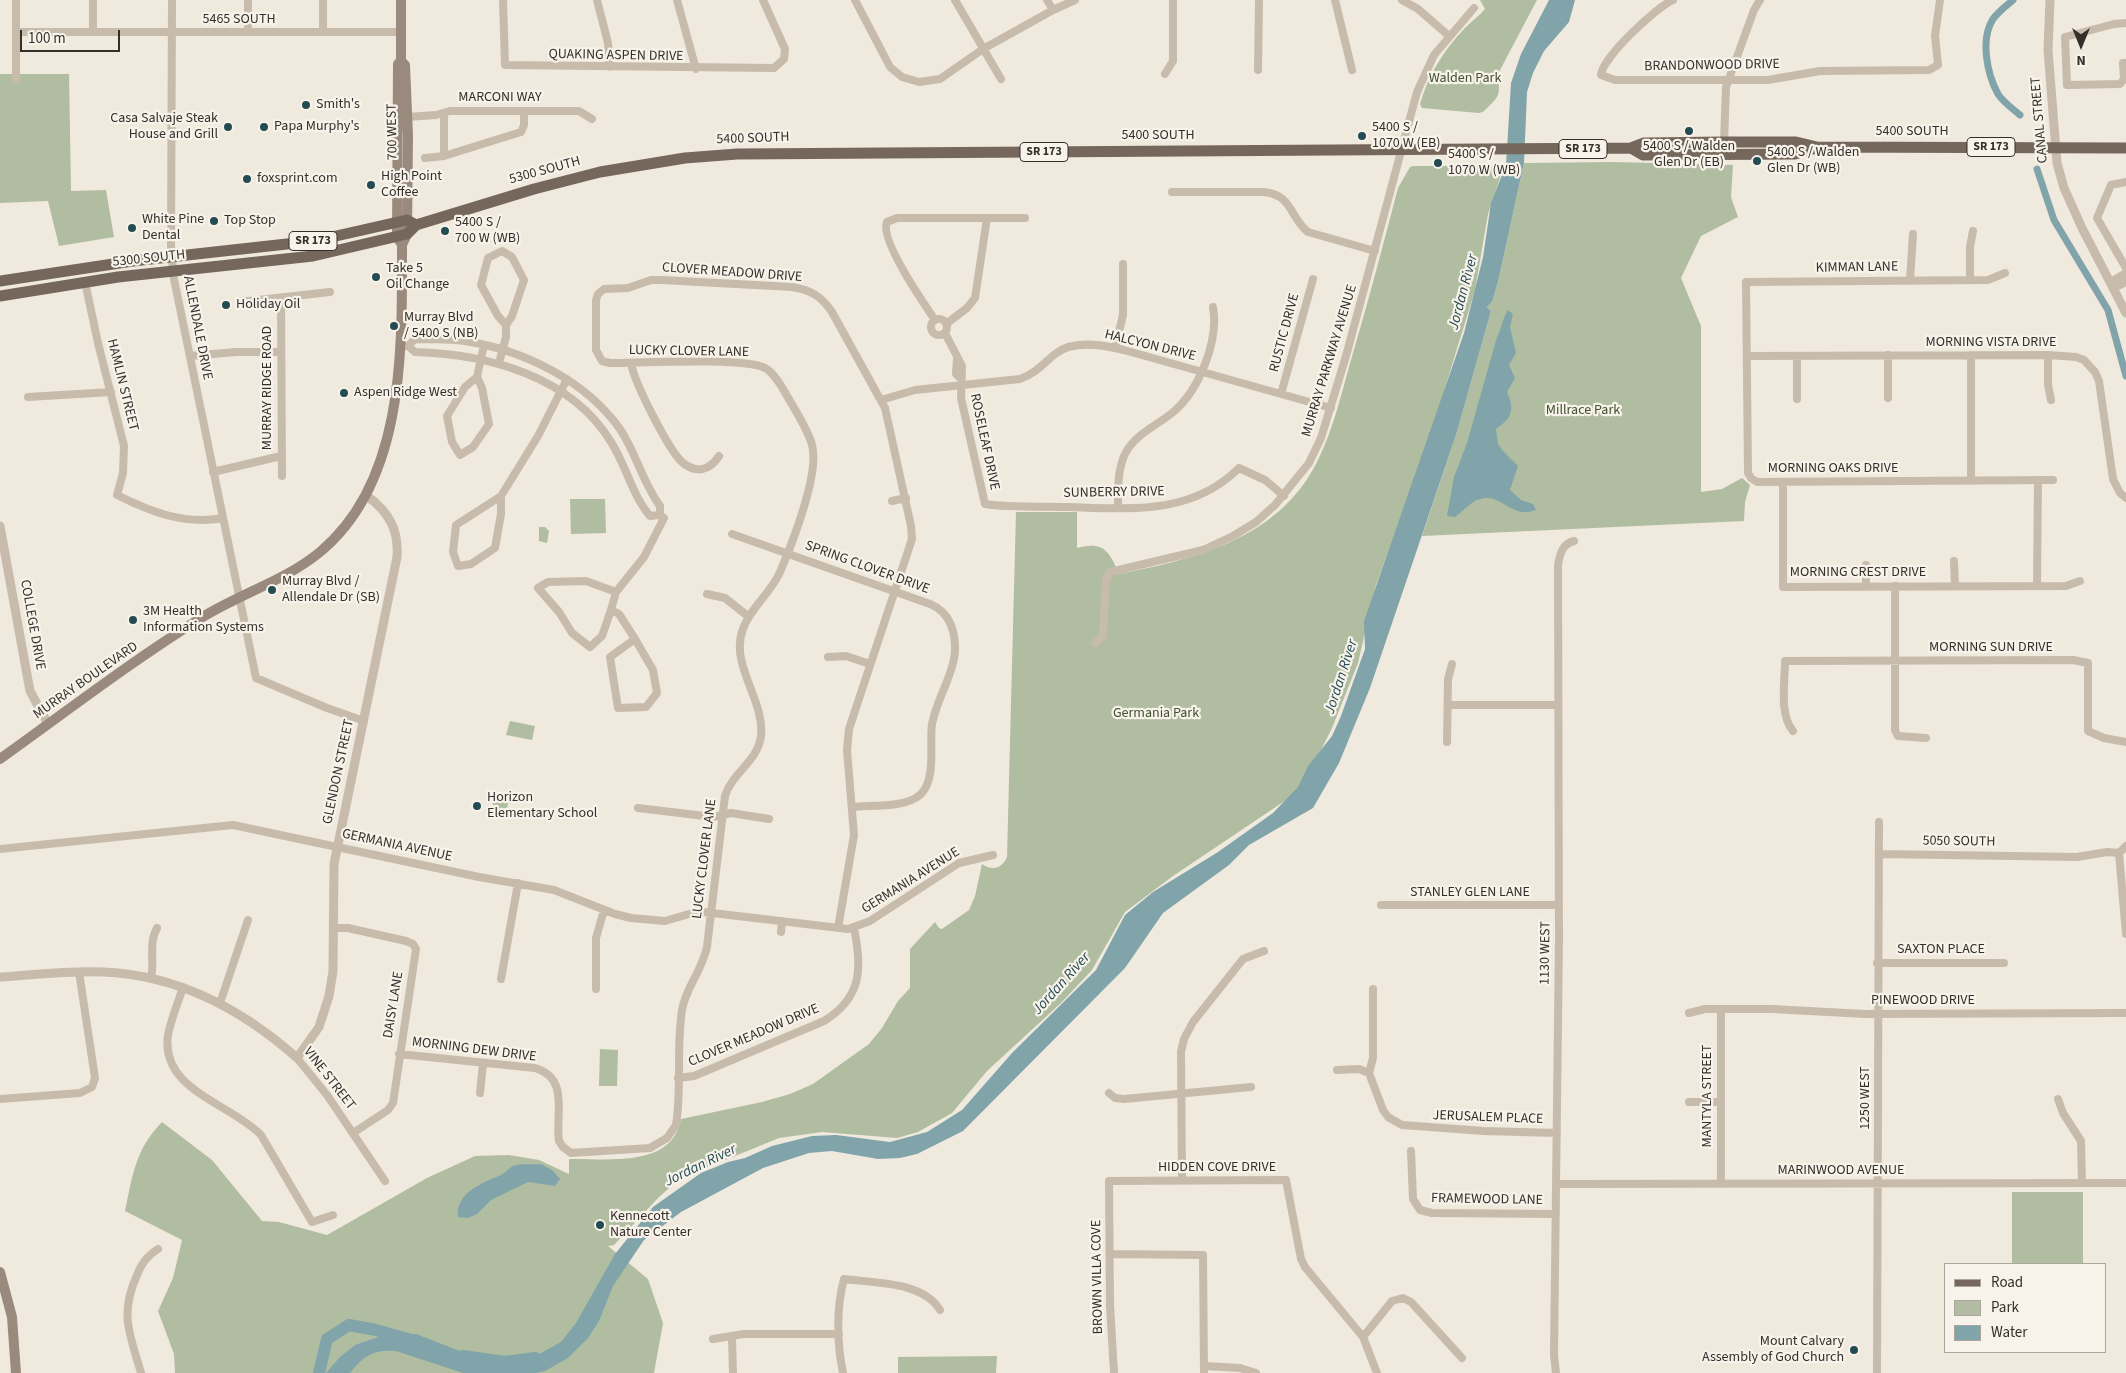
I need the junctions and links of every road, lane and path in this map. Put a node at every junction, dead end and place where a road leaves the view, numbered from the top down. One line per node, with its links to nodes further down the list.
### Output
1 (16, 0): 26 (street)
2 (93, 0): 27 (street)
3 (172, 0): 28 (street, ALLENDALE DRIVE)
4 (248, 0): 29 (street)
5 (323, 0): 30 (street)
6 (402, 0): 31 (main road, 700 WEST)
7 (503, 0): 36 (street, QUAKING ASPEN DRIVE)
8 (597, 0): 36 (street)
9 (677, 0): 37 (street)
10 (763, 0): 37 (street, QUAKING ASPEN DRIVE)
11 (855, 0): 33 (street)
12 (955, 0): 33 (street)
13 (1047, 0): 24 (street)
14 (1076, 0): 24 (street)
15 (1173, 0): 40 (street)
16 (1258, 0): 38 (street)
17 (1335, 0): 39 (street)
18 (1402, 0): 32 (street)
19 (1672, 0): 43 (street, BRANDONWOOD DRIVE)
20 (1760, 0): 43 (street)
21 (1940, 0): 43 (street, BRANDONWOOD DRIVE)
22 (2050, 0): 50 (street, CANAL STREET)
23 (1474, 8): 32 (street, MURRAY PARKWAY AVENUE)
24 (1052, 10): 33 (street)
25 (2126, 23): 35 (street)
26 (16, 32): 27 (street, 5465 SOUTH); 41 (street)
27 (93, 32): 28 (street, 5465 SOUTH)
28 (172, 32): 29 (street, 5465 SOUTH); 66 (street, ALLENDALE DRIVE)
29 (248, 32): 30 (street, 5465 SOUTH)
30 (323, 32): 31 (street, 5465 SOUTH)
31 (401, 32): 34 (main road, 700 WEST)
32 (1449, 36): 53 (street, MURRAY PARKWAY AVENUE)
33 (983, 49): 42 (street)
34 (401, 61): 46 (main road, 700 WEST); 61 (main road, 700 WEST)
35 (2126, 63)
36 (610, 67): 37 (street, QUAKING ASPEN DRIVE)
37 (696, 69)
38 (1258, 70)
39 (1352, 70)
40 (1165, 74)
41 (16, 80)
42 (1001, 80)
43 (1727, 80): 48 (street)
44 (524, 111): 45 (street, MARCONI WAY); 47 (street, MARCONI WAY); 54 (street)
45 (444, 113): 46 (street, MARCONI WAY); 54 (street)
46 (407, 117): 61 (main road, 700 WEST)
47 (592, 119)
48 (1724, 142): 49 (main road, 5400 SOUTH / SR 173); 51 (main road, 5400 SOUTH / SR 173)
49 (1817, 147): 50 (main road, 5400 SOUTH / SR 173); 51 (main road, 5400 SOUTH / SR 173)
50 (2054, 147): 52 (main road, 5400 SOUTH / SR 173); 79 (street, CANAL STREET)
51 (1631, 148): 53 (main road, 5400 SOUTH / SR 173)
52 (2126, 148)
53 (1402, 150): 56 (main road, 5400 SOUTH / SR 173); 65 (street, MURRAY PARKWAY AVENUE)
54 (444, 156): 55 (street)
55 (425, 158)
56 (685, 158): 61 (main road, 5300 SOUTH / SR 173)
57 (2126, 182): 68 (street)
58 (1172, 192): 65 (street)
59 (986, 218): 60 (street); 87 (street); 88 (street)
60 (1025, 218)
61 (407, 222): 64 (main road, 5300 SOUTH / SR 173); 64 (main road, MURRAY BOULEVARD); 66 (main road, 5300 SOUTH / SR 173)
62 (1973, 231): 74 (street)
63 (1913, 234): 73 (street)
64 (402, 239): 69 (main road, 5300 SOUTH / SR 173); 92 (main road, MURRAY BOULEVARD)
65 (1375, 251): 117 (street, MURRAY PARKWAY AVENUE)
66 (172, 257): 69 (street, ALLENDALE DRIVE); 75 (main road, 5300 SOUTH / SR 173)
67 (1123, 264): 93 (street)
68 (2126, 268)
69 (173, 270): 76 (main road, 5300 SOUTH / SR 173); 99 (street, ALLENDALE DRIVE)
70 (2005, 273): 74 (street, KIMMAN LANE)
71 (2126, 273): 79 (street)
72 (1313, 279): 111 (street, RUSTIC DRIVE)
73 (1910, 280): 74 (street, KIMMAN LANE); 77 (street, KIMMAN LANE)
74 (1970, 280)
75 (0, 281)
76 (85, 282): 82 (main road, 5300 SOUTH / SR 173); 110 (street, HAMLIN STREET)
77 (1746, 282): 100 (street, MORNING OAKS DRIVE)
78 (2126, 282): 79 (street)
79 (2112, 285): 86 (street, CANAL STREET)
80 (601, 291): 104 (street, LUCKY CLOVER LANE); 115 (street, CLOVER MEADOW DRIVE)
81 (330, 292): 83 (street)
82 (0, 296)
83 (280, 299): 84 (street); 95 (street, MURRAY RIDGE ROAD)
84 (240, 302)
85 (1213, 307): 105 (street)
86 (2126, 313)
87 (936, 320): 88 (street); 90 (street)
88 (946, 324): 90 (street)
89 (506, 325): 89 (street); 94 (street)
90 (945, 332): 108 (street, ROSELEAF DRIVE)
91 (484, 345): 92 (street); 94 (street); 102 (street)
92 (405, 346): 102 (street); 126 (main road, MURRAY BOULEVARD)
93 (1116, 348): 105 (street, HALCYON DRIVE); 108 (street, HALCYON DRIVE)
94 (503, 350): 103 (street); 107 (street)
95 (281, 352): 99 (street); 118 (street, MURRAY RIDGE ROAD)
96 (1888, 355): 97 (street, MORNING VISTA DRIVE); 101 (street, MORNING VISTA DRIVE); 113 (street)
97 (1971, 355): 98 (street, MORNING VISTA DRIVE); 124 (street)
98 (2048, 355): 116 (street); 130 (street, MORNING VISTA DRIVE)
99 (190, 356): 120 (street, ALLENDALE DRIVE)
100 (1747, 356): 101 (street, MORNING VISTA DRIVE); 125 (street, MORNING OAKS DRIVE)
101 (1797, 356): 114 (street)
102 (482, 358): 103 (street); 106 (street)
103 (499, 363): 109 (street)
104 (631, 363): 119 (street); 139 (street, LUCKY CLOVER LANE)
105 (1201, 371): 111 (street, HALCYON DRIVE); 133 (street)
106 (476, 377): 106 (street)
107 (567, 379): 109 (street); 134 (street)
108 (961, 382): 115 (street, HALCYON DRIVE); 132 (street, ROSELEAF DRIVE)
109 (560, 391): 127 (street); 134 (street)
110 (110, 392): 112 (street); 135 (street, HAMLIN STREET)
111 (1281, 394): 117 (street, HALCYON DRIVE)
112 (28, 397)
113 (1888, 398)
114 (1797, 399)
115 (881, 400): 129 (street, CLOVER MEADOW DRIVE)
116 (2050, 400)
117 (1330, 408): 128 (street, MURRAY PARKWAY AVENUE)
118 (281, 456): 120 (street); 121 (street, MURRAY RIDGE ROAD)
119 (719, 456)
120 (213, 472): 135 (street, ALLENDALE DRIVE)
121 (282, 476)
122 (2038, 480): 123 (street, MORNING OAKS DRIVE); 124 (street, MORNING OAKS DRIVE); 146 (street)
123 (2053, 480)
124 (1971, 481): 125 (street, MORNING OAKS DRIVE)
125 (1783, 482): 143 (street, MORNING CREST DRIVE)
126 (367, 496): 150 (main road, MURRAY BOULEVARD); 161 (street, GLENDON STREET)
127 (501, 496): 127 (street)
128 (1284, 496): 133 (street, SUNBERRY DRIVE); 154 (street, MURRAY PARKWAY AVENUE)
129 (906, 498): 131 (street); 147 (street, CLOVER MEADOW DRIVE)
130 (2126, 498)
131 (892, 501)
132 (985, 504): 133 (street, SUNBERRY DRIVE)
133 (1118, 508)
134 (662, 517): 148 (street)
135 (223, 518): 150 (street, ALLENDALE DRIVE)
136 (0, 526): 162 (street, COLLEGE DRIVE)
137 (732, 534): 139 (street, SPRING CLOVER DRIVE)
138 (1574, 541): 160 (street, 1130 WEST)
139 (787, 553): 147 (street, SPRING CLOVER DRIVE); 152 (street, LUCKY CLOVER LANE)
140 (1954, 562): 145 (street)
141 (1866, 565): 143 (street)
142 (2080, 581): 146 (street, MORNING CREST DRIVE)
143 (1866, 586): 144 (street, MORNING CREST DRIVE)
144 (1894, 586): 145 (street, MORNING CREST DRIVE); 156 (street)
145 (1955, 586): 146 (street, MORNING CREST DRIVE)
146 (2037, 586)
147 (895, 591): 157 (street, CLOVER MEADOW DRIVE); 168 (street, SPRING CLOVER DRIVE)
148 (616, 592): 151 (street); 151 (street)
149 (707, 594): 152 (street)
150 (238, 597): 161 (street, ALLENDALE DRIVE); 162 (main road, MURRAY BOULEVARD)
151 (610, 610): 153 (street)
152 (750, 617): 170 (street, LUCKY CLOVER LANE)
153 (635, 639): 153 (street)
154 (1095, 643)
155 (828, 657): 157 (street)
156 (1895, 660): 163 (street, MORNING SUN DRIVE); 164 (street); 166 (street, MORNING SUN DRIVE)
157 (870, 664): 168 (street, CLOVER MEADOW DRIVE)
158 (1452, 664): 159 (street)
159 (1448, 706): 160 (street); 165 (street)
160 (1558, 706): 181 (street, 1130 WEST)
161 (364, 721): 173 (street, GLENDON STREET)
162 (48, 724): 167 (main road, MURRAY BOULEVARD)
163 (1793, 731)
164 (1926, 738)
165 (1446, 742)
166 (2126, 742)
167 (0, 759)
168 (853, 807): 189 (street, CLOVER MEADOW DRIVE)
169 (638, 808): 170 (street)
170 (722, 815): 171 (street); 183 (street, LUCKY CLOVER LANE)
171 (769, 819)
172 (1879, 822): 177 (street, 1250 WEST)
173 (337, 846): 175 (street, GERMANIA AVENUE); 179 (street, GERMANIA AVENUE); 188 (street, GLENDON STREET)
174 (2126, 846): 176 (street)
175 (0, 849)
176 (2119, 853): 177 (street, 5050 SOUTH); 185 (street)
177 (1879, 854): 194 (street, 1250 WEST)
178 (993, 855): 190 (street, GERMANIA AVENUE)
179 (518, 883): 182 (street, GERMANIA AVENUE); 199 (street)
180 (1381, 905): 181 (street, STANLEY GLEN LANE)
181 (1559, 905): 223 (street, 1130 WEST)
182 (604, 910): 183 (street, GERMANIA AVENUE); 201 (street)
183 (710, 913): 186 (street, GERMANIA AVENUE); 213 (street, LUCKY CLOVER LANE)
184 (248, 920): 203 (street)
185 (2125, 920): 192 (street)
186 (782, 921): 189 (street, GERMANIA AVENUE); 191 (street)
187 (157, 928): 198 (street)
188 (333, 928): 208 (street, DAISY LANE); 209 (street, GLENDON STREET)
189 (838, 928): 190 (street, GERMANIA AVENUE)
190 (854, 928): 213 (street, CLOVER MEADOW DRIVE)
191 (780, 932)
192 (2126, 934)
193 (1264, 951): 217 (street)
194 (1878, 963): 195 (street, SAXTON PLACE); 207 (street, 1250 WEST)
195 (2004, 963)
196 (79, 972): 197 (street, VINE STREET); 198 (street, VINE STREET); 218 (street)
197 (0, 977)
198 (151, 978): 200 (street, VINE STREET)
199 (501, 979)
200 (183, 987): 203 (street, VINE STREET); 235 (street)
201 (596, 989)
202 (1373, 989): 212 (street)
203 (220, 1003): 209 (street, VINE STREET)
204 (1721, 1009): 205 (street, PINEWOOD DRIVE); 207 (street, PINEWOOD DRIVE); 221 (street, MANTYLA STREET)
205 (1689, 1013)
206 (2126, 1013): 207 (street, PINEWOOD DRIVE)
207 (1878, 1014): 233 (street, 1250 WEST)
208 (399, 1054): 210 (street, MORNING DEW DRIVE); 222 (street, DAISY LANE)
209 (297, 1058): 222 (street, VINE STREET)
210 (483, 1063): 215 (street); 225 (street, MORNING DEW DRIVE)
211 (1337, 1070): 212 (street)
212 (1369, 1073): 223 (street, JERUSALEM PLACE)
213 (678, 1078): 225 (street, LUCKY CLOVER LANE)
214 (1252, 1087): 217 (street)
215 (480, 1093)
216 (1109, 1093): 217 (street)
217 (1182, 1094): 226 (street)
218 (0, 1099)
219 (2058, 1099): 229 (street)
220 (1690, 1102): 221 (street)
221 (1721, 1102): 232 (street, MANTYLA STREET)
222 (353, 1133): 227 (street, VINE STREET)
223 (1557, 1133): 231 (street, 1130 WEST)
224 (1411, 1151): 234 (street, FRAMEWOOD LANE)
225 (571, 1153)
226 (1182, 1180): 228 (street, HIDDEN COVE DRIVE); 242 (street, HIDDEN COVE DRIVE)
227 (385, 1181)
228 (1109, 1181): 237 (street, BROWN VILLA COVE)
229 (2082, 1183): 230 (street, MARINWOOD AVENUE); 233 (street, MARINWOOD AVENUE)
230 (2126, 1183)
231 (1556, 1184): 232 (street, MARINWOOD AVENUE); 234 (street, 1130 WEST)
232 (1721, 1184): 233 (street, MARINWOOD AVENUE)
233 (1878, 1184): 254 (street, 1250 WEST)
234 (1556, 1214): 253 (street, 1130 WEST)
235 (333, 1215)
236 (158, 1249): 247 (street)
237 (1110, 1254): 245 (street); 250 (street, BROWN VILLA COVE)
238 (0, 1272): 246 (main road)
239 (940, 1310): 240 (street)
240 (839, 1334): 241 (street); 249 (street)
241 (732, 1337): 243 (street); 248 (street)
242 (1363, 1337): 244 (street); 252 (street, HIDDEN COVE DRIVE)
243 (713, 1339)
244 (1462, 1358)
245 (1204, 1370): 251 (street)
246 (16, 1373)
247 (141, 1373)
248 (733, 1373)
249 (843, 1373)
250 (1114, 1373)
251 (1256, 1373)
252 (1377, 1373)
253 (1556, 1373)
254 (1877, 1373)

